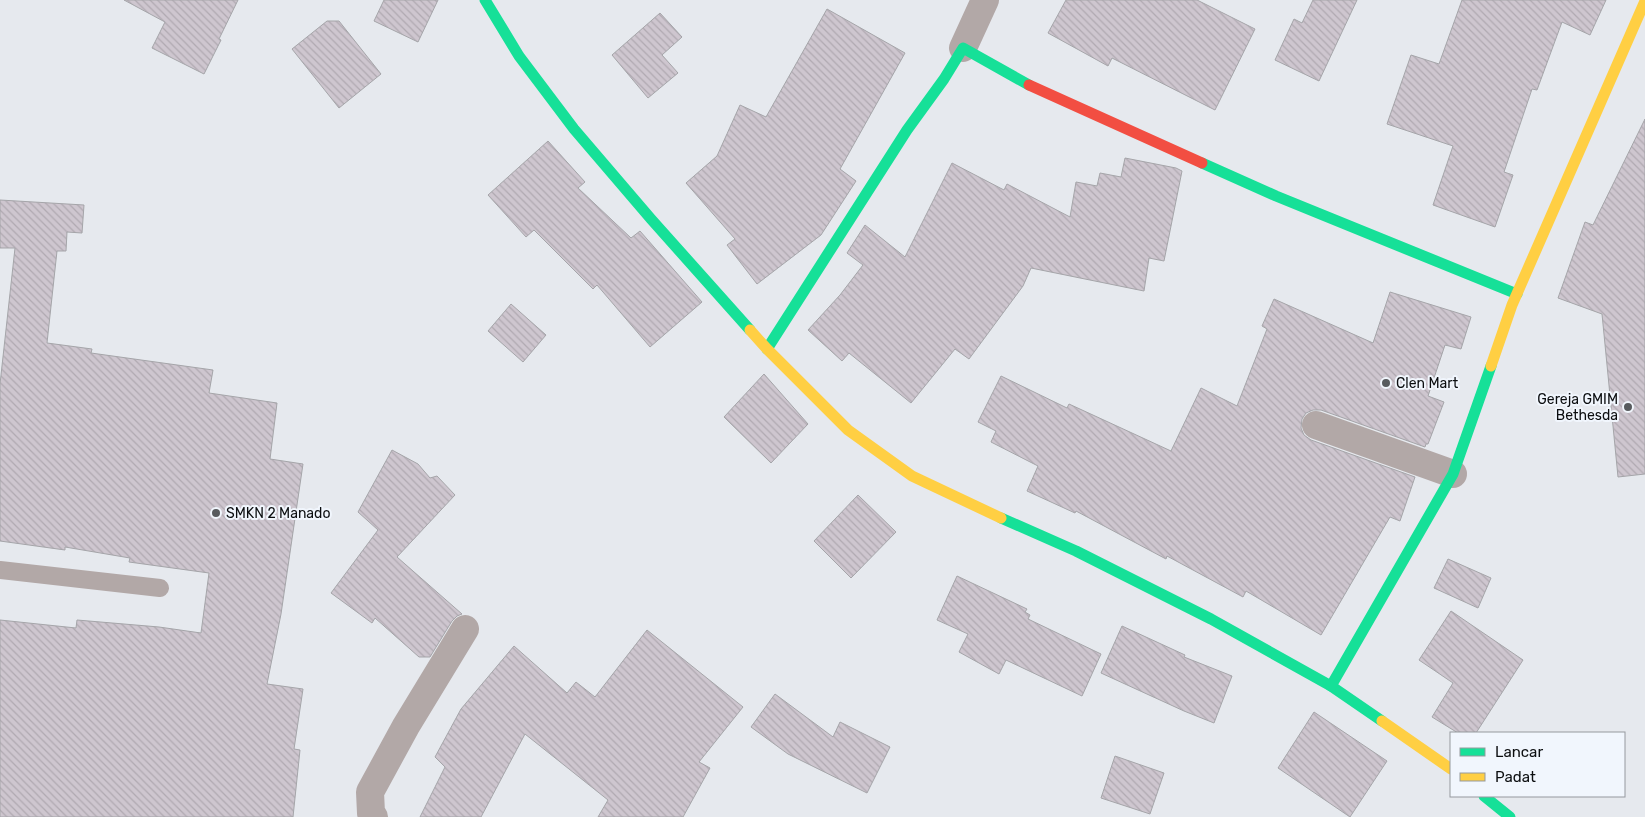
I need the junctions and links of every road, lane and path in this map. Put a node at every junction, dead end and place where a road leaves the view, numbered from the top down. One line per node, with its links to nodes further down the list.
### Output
1 (485, 0): 6 (street)
2 (985, 0): 4 (street)
3 (1645, 1): 5 (street)
4 (960, 54): 5 (street); 6 (street)
5 (1515, 300): 8 (street)
6 (767, 349): 12 (street)
7 (1316, 425): 8 (street)
8 (1453, 474): 12 (street)
9 (0, 570): 10 (lane)
10 (160, 588)
11 (465, 629): 15 (street)
12 (1331, 686): 13 (street)
13 (1450, 768)
14 (1485, 797): 16 (street)
15 (374, 817)
16 (1510, 817)

